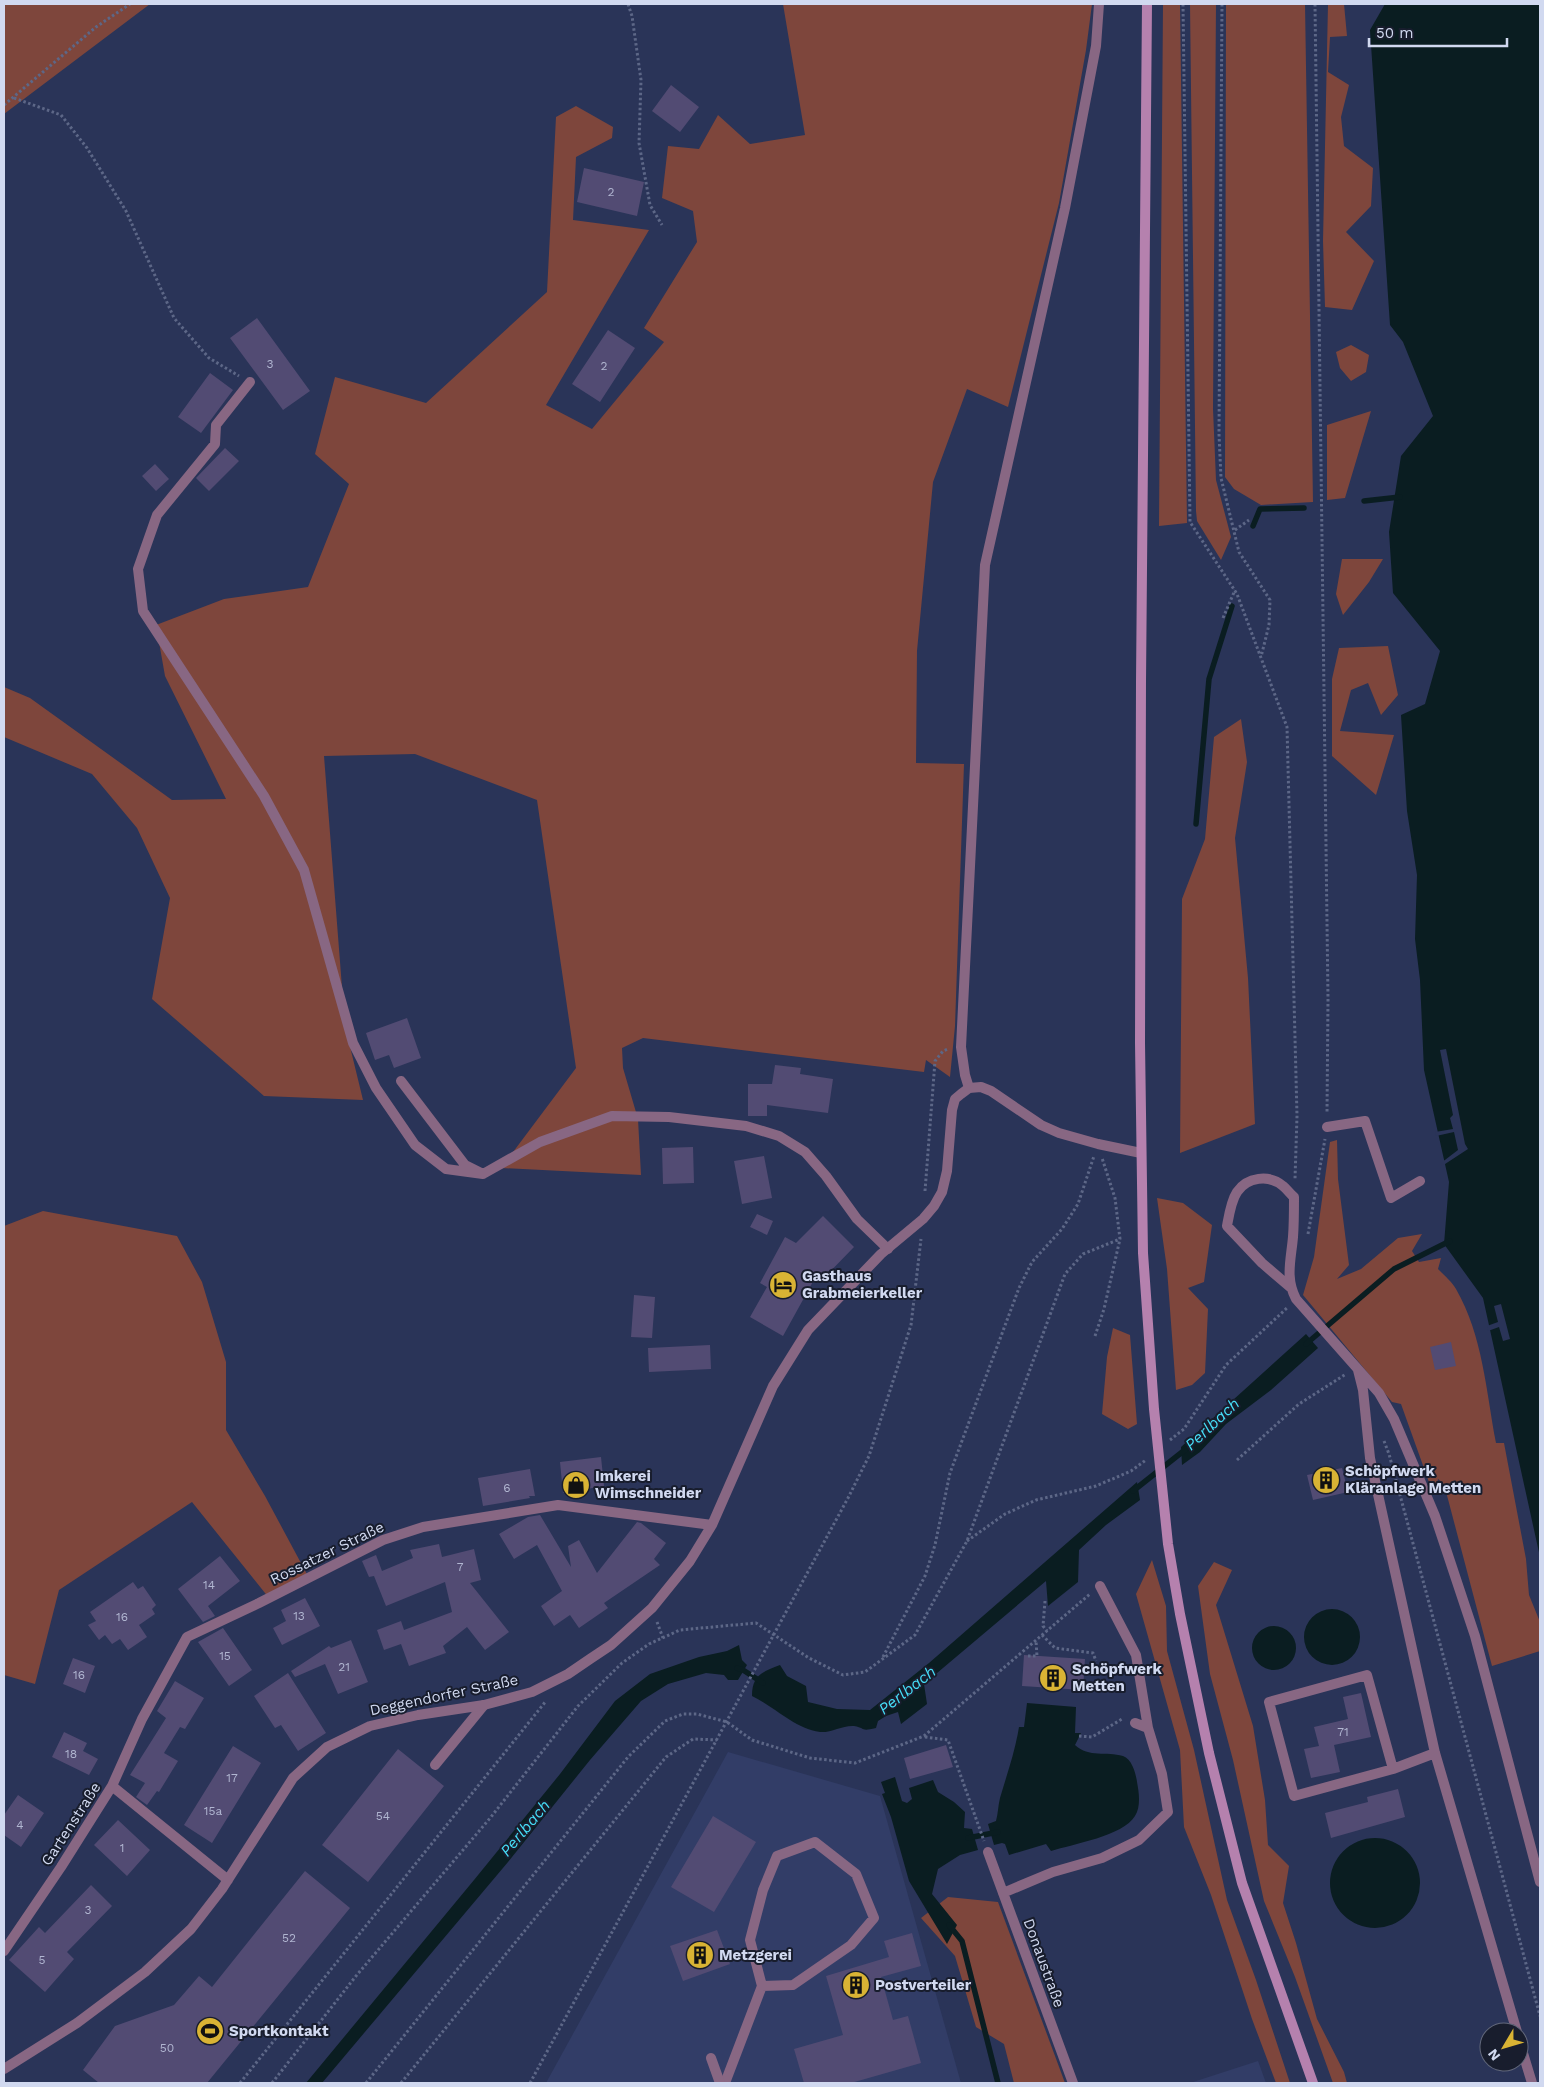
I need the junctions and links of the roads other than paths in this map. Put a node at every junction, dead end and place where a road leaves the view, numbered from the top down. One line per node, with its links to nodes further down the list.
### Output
1 (1099, 4): 5 (street)
2 (1148, 4): 7 (main road)
3 (250, 382): 8 (street)
4 (401, 1082): 8 (street)
5 (969, 1088): 7 (street); 10 (street, Deggendorfer Straße)
6 (1327, 1127): 9 (street)
7 (1141, 1153): 34 (main road)
8 (483, 1174): 10 (street)
9 (1420, 1181)
10 (888, 1249): 13 (street, Deggendorfer Straße)
11 (1290, 1287): 11 (street); 12 (street)
12 (1357, 1367): 18 (street); 24 (street)
13 (712, 1525): 15 (street, Deggendorfer Straße); 21 (street, Rossatzer Straße)
14 (1100, 1586): 17 (street)
15 (484, 1705): 19 (street); 23 (street, Deggendorfer Straße)
16 (1135, 1723): 17 (street)
17 (1148, 1728): 25 (street)
18 (1435, 1753): 20 (street); 28 (street)
19 (434, 1765)
20 (1393, 1770): 20 (street)
21 (112, 1786): 23 (street, Gartenstraße); 26 (street, Gartenstraße)
22 (988, 1852): 25 (street, Donaustraße)
23 (228, 1880): 30 (street, Deggendorfer Straße)
24 (1540, 1882)
25 (1003, 1893): 33 (street, Donaustraße)
26 (4, 1951)
27 (762, 1986): 27 (street); 32 (street)
28 (1513, 2022)
29 (711, 2058): 31 (street)
30 (4, 2069)
31 (720, 2083)
32 (725, 2083)
33 (1073, 2083)
34 (1313, 2083)

